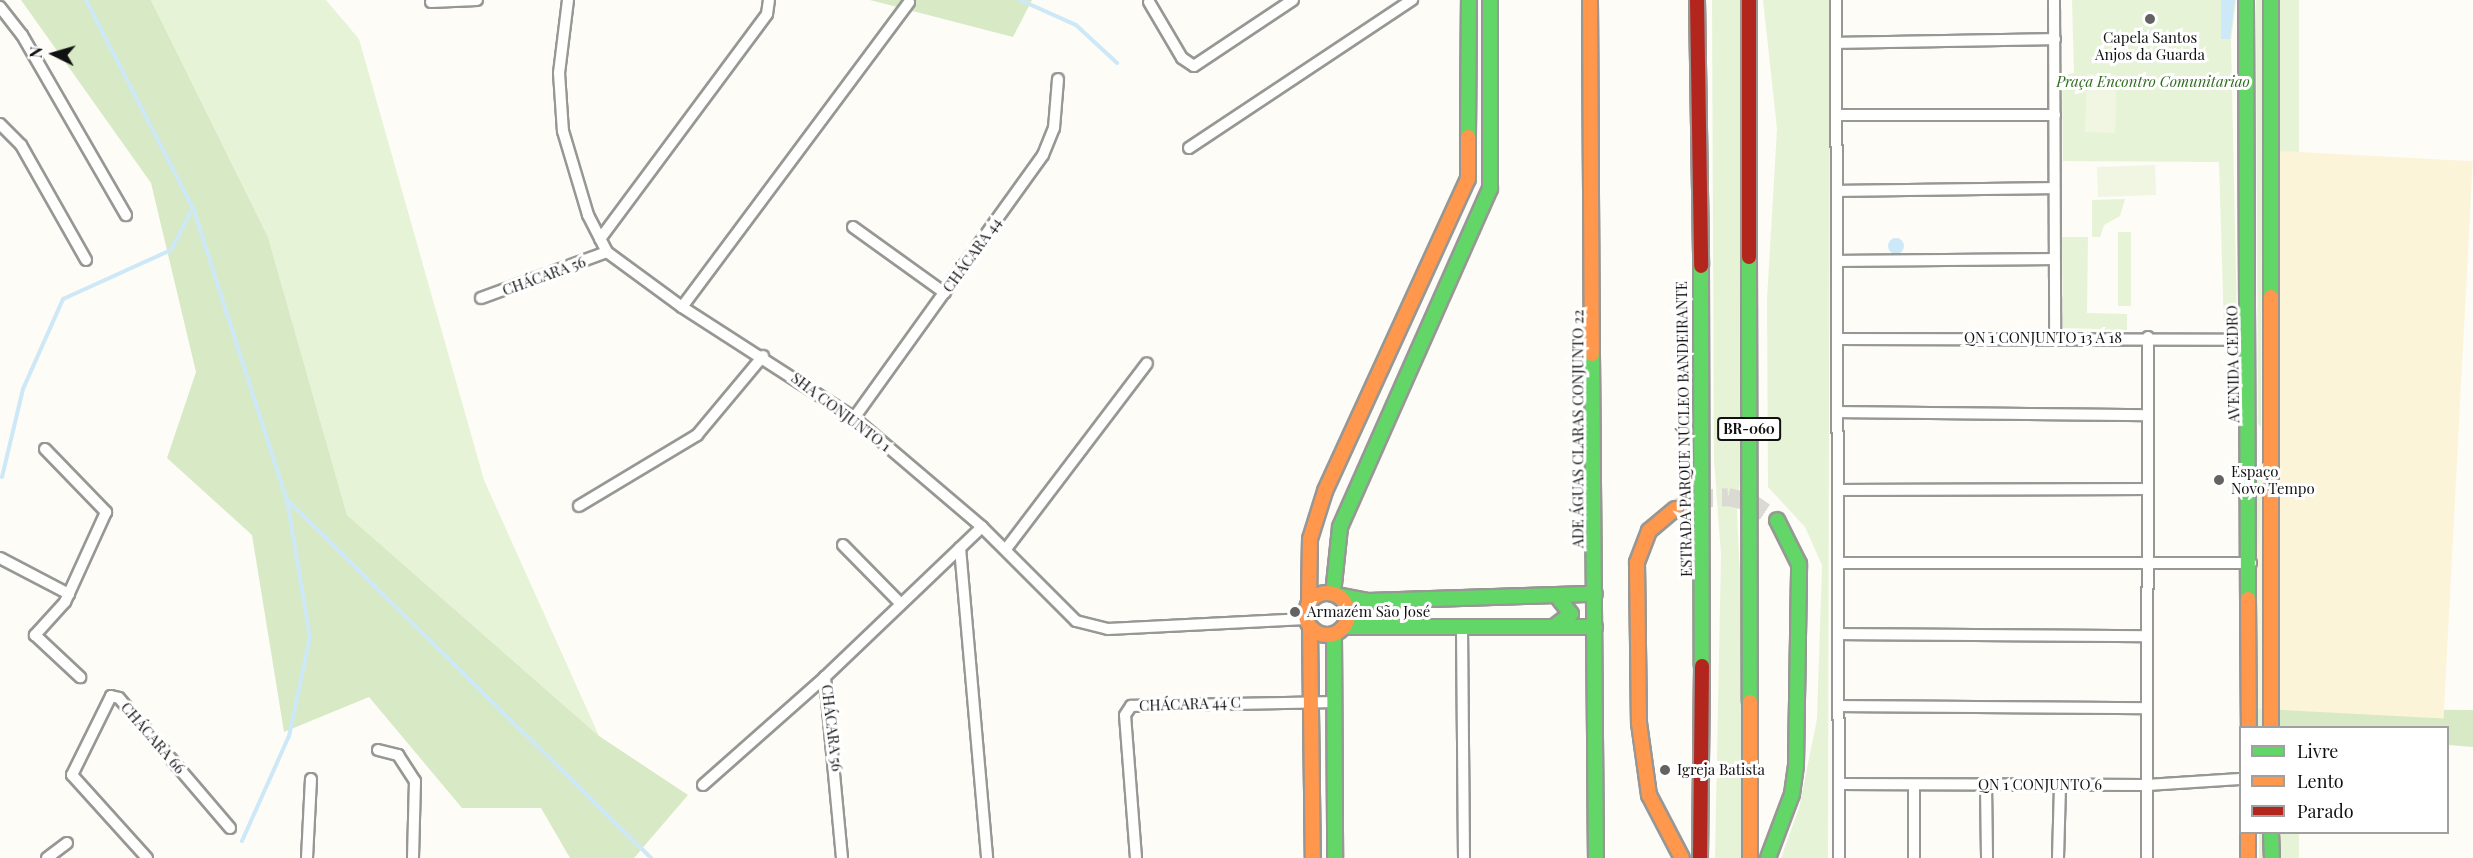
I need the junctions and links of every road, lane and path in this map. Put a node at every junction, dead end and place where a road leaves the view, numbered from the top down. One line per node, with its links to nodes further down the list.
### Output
1 (477, 0): 15 (street)
2 (568, 0): 32 (street, SHA CONJUNTO 1)
3 (769, 0): 32 (street)
4 (1293, 0): 17 (street)
5 (1412, 0): 25 (street)
6 (1470, 0): 26 (main road)
7 (1490, 0): 28 (main road)
8 (1590, 0): 69 (main road, ADE ÁGUAS CLARAS CONJUNTO 22)
9 (1697, 0): 117 (main road, ESTRADA PARQUE NÚCLEO BANDEIRANTE / BR-060)
10 (1749, 0): 118 (main road, BR-060)
11 (1836, 0): 20 (street)
12 (2054, 0): 19 (street)
13 (2246, 0): 43 (main road, AVENIDA CEDRO)
14 (2271, 0): 50 (main road)
15 (431, 2)
16 (909, 2): 39 (street)
17 (1149, 2)
18 (0, 7): 30 (street)
19 (2055, 39): 20 (street); 23 (street)
20 (1836, 43): 22 (street)
21 (1058, 79): 37 (street, CHÁCARA 44)
22 (1836, 115): 23 (street); 29 (street)
23 (2055, 115): 27 (street)
24 (0, 124): 35 (street)
25 (1189, 148)
26 (1468, 179): 28 (main road); 72 (main road)
27 (2054, 188): 29 (street); 34 (street)
28 (1490, 189): 68 (main road)
29 (1837, 191): 36 (street)
30 (126, 215)
31 (853, 227): 37 (street)
32 (600, 239): 33 (street, SHA CONJUNTO 1)
33 (607, 252): 38 (street, CHÁCARA 56); 39 (street, SHA CONJUNTO 1)
34 (2054, 259): 36 (street); 41 (street)
35 (86, 260)
36 (1837, 261): 42 (street)
37 (945, 293): 48 (street, CHÁCARA 44)
38 (481, 298)
39 (682, 307): 44 (street, SHA CONJUNTO 1)
40 (2148, 337): 41 (street, QN 1 CONJUNTO 13 A 18); 43 (street, QN 1 CONJUNTO 13 A 18); 47 (street)
41 (2055, 338): 42 (street, QN 1 CONJUNTO 13 A 18)
42 (1838, 339): 46 (street)
43 (2249, 340): 49 (main road, AVENIDA CEDRO)
44 (764, 356): 48 (street, SHA CONJUNTO 1); 56 (street)
45 (1147, 363): 62 (street)
46 (1838, 412): 47 (street); 55 (street)
47 (2146, 415): 54 (street)
48 (854, 418): 59 (street, SHA CONJUNTO 1)
49 (2250, 427): 50 (main road); 52 (main road, AVENIDA CEDRO)
50 (2272, 431): 53 (main road)
51 (45, 449): 67 (street)
52 (2250, 459): 53 (main road); 66 (main road, AVENIDA CEDRO)
53 (2272, 461): 89 (main road)
54 (2145, 489): 55 (street); 64 (street)
55 (1838, 490): 65 (street)
56 (579, 506)
57 (1675, 509): 116 (main road)
58 (1777, 520): 119 (main road)
59 (982, 527): 61 (street, CHÁCARA 56); 62 (street, SHA CONJUNTO 1)
60 (843, 545): 73 (street)
61 (960, 548): 73 (street, CHÁCARA 56); 110 (street)
62 (1006, 549): 74 (street, SHA CONJUNTO 1)
63 (0, 558): 67 (street)
64 (2146, 561): 65 (street); 66 (street); 81 (street)
65 (1838, 563): 80 (street)
66 (2251, 563): 88 (main road, AVENIDA CEDRO)
67 (69, 594): 82 (street)
68 (1335, 594): 71 (main road); 72 (main road); 79 (main road)
69 (1595, 594): 70 (main road); 77 (main road, ADE ÁGUAS CLARAS CONJUNTO 22)
70 (1557, 596): 71 (main road); 75 (main road)
71 (1368, 601): 76 (main road)
72 (1309, 602): 74 (main road)
73 (900, 603): 83 (street, CHÁCARA 56)
74 (1308, 623): 79 (main road); 85 (main road)
75 (1555, 626): 77 (main road); 78 (main road)
76 (1365, 627): 78 (main road); 79 (main road)
77 (1595, 627): 115 (main road, ADE ÁGUAS CLARAS CONJUNTO 22)
78 (1462, 628): 114 (street)
79 (1339, 631): 84 (main road)
80 (1838, 634): 81 (street); 86 (street)
81 (2146, 636): 87 (street)
82 (80, 677)
83 (825, 677): 96 (street); 109 (street, CHÁCARA 56)
84 (1332, 702): 85 (street, CHÁCARA 44 C); 91 (main road)
85 (1309, 703): 92 (main road); 111 (street, CHÁCARA 44 C)
86 (1839, 706): 87 (street); 95 (street)
87 (2147, 708): 100 (street)
88 (2249, 726)
89 (2271, 726)
90 (378, 750): 108 (street)
91 (1334, 756): 92 (main road); 113 (main road)
92 (1311, 757): 112 (main road)
93 (2239, 778): 100 (street, QN 1 CONJUNTO 6)
94 (310, 779): 107 (street)
95 (1839, 784): 97 (street, QN 1 CONJUNTO 6); 120 (street)
96 (703, 785)
97 (1914, 785): 98 (street, QN 1 CONJUNTO 6); 121 (street)
98 (1986, 785): 99 (street, QN 1 CONJUNTO 6); 122 (street)
99 (2060, 785): 100 (street, QN 1 CONJUNTO 6); 123 (street)
100 (2147, 785): 124 (street)
101 (230, 828): 106 (street, CHÁCARA 66)
102 (2248, 834): 125 (main road)
103 (2271, 834): 126 (main road)
104 (67, 843): 105 (street)
105 (47, 858)
106 (147, 858)
107 (307, 858)
108 (413, 858)
109 (842, 858)
110 (987, 858)
111 (1136, 858)
112 (1313, 858)
113 (1335, 858)
114 (1464, 858)
115 (1596, 858)
116 (1682, 858)
117 (1700, 858)
118 (1750, 858)
119 (1768, 858)
120 (1839, 858)
121 (1914, 858)
122 (1987, 858)
123 (2058, 858)
124 (2147, 858)
125 (2248, 858)
126 (2272, 858)

